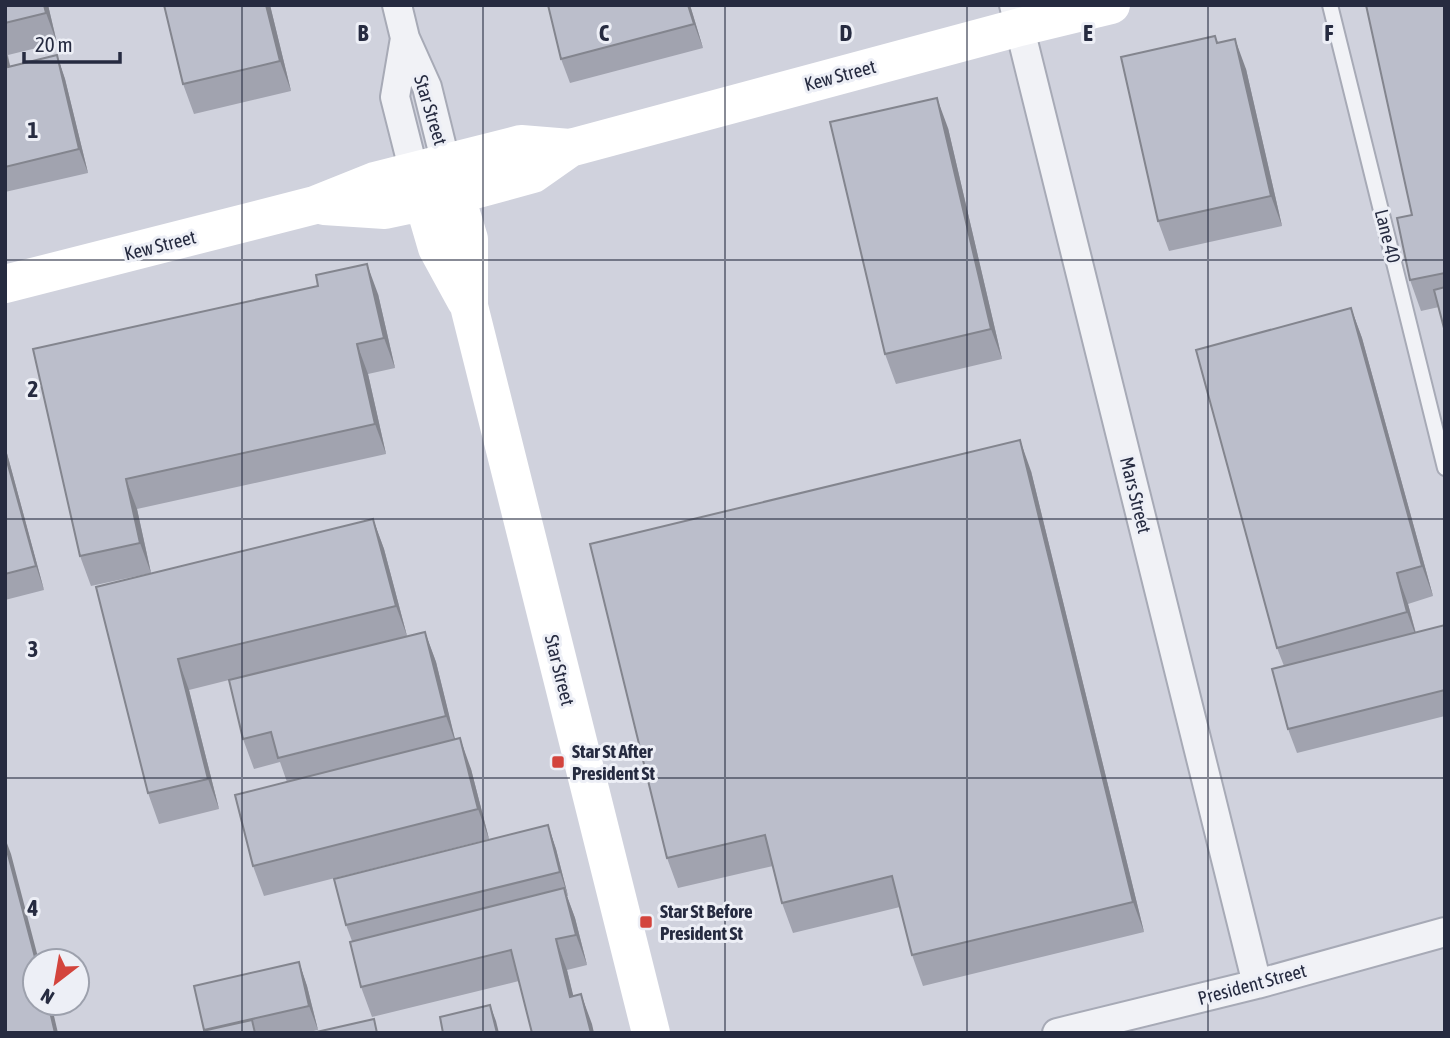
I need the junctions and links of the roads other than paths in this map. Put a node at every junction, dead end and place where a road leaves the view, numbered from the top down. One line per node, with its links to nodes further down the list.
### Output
1 (397, 5): 5 (street, Star Street)
2 (1111, 5): 4 (street, Kew Street)
3 (1331, 5): 7 (lane, Lane 40)
4 (1017, 16): 5 (street, Kew Street); 9 (street, Mars Street)
5 (435, 183): 6 (street, Kew Street); 10 (street, Star Street)
6 (5, 284)
7 (1445, 468)
8 (1445, 932): 9 (street, President Street)
9 (1257, 984): 11 (street, President Street)
10 (651, 1033)
11 (1058, 1033)

